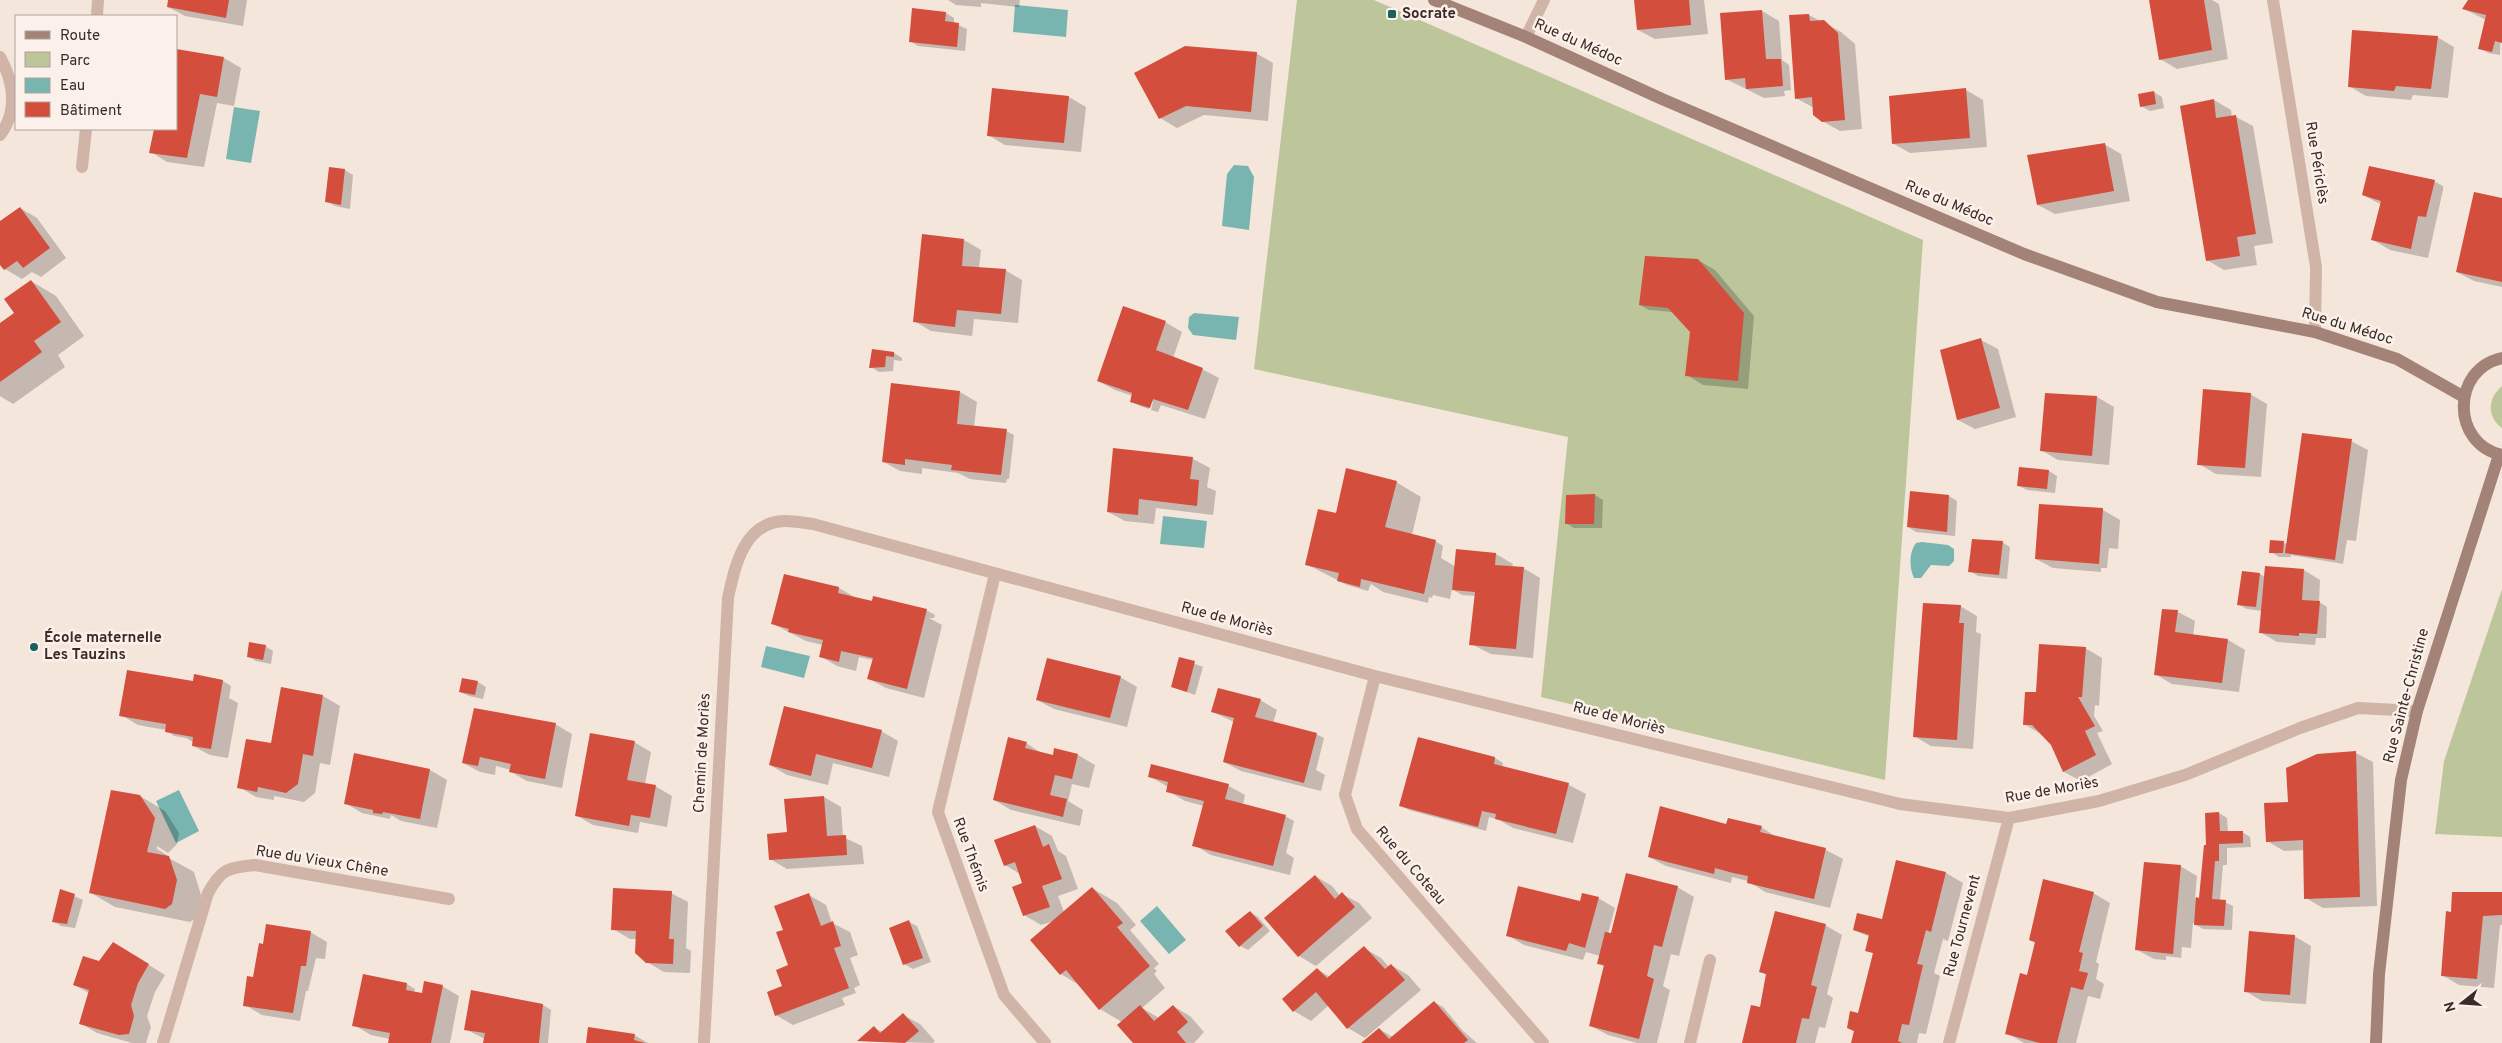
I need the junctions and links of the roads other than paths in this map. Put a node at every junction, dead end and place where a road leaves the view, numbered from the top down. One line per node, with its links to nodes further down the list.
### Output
1 (98, 0): 5 (street)
2 (1434, 0): 6 (street, Rue du Médoc)
3 (1544, 0): 6 (street)
4 (2273, 0): 11 (street, Rue Périclès)
5 (97, 15)
6 (1526, 37): 11 (street, Rue du Médoc)
7 (0, 57): 9 (street)
8 (86, 130): 10 (street)
9 (0, 135)
10 (82, 167)
11 (2315, 332): 13 (street, Rue du Médoc)
12 (2502, 358): 13 (street)
13 (2464, 396): 14 (street)
14 (2501, 455): 18 (street, Rue Sainte-Christine)
15 (813, 524): 16 (street, Rue de Moriès); 23 (street, Chemin de Moriès)
16 (995, 574): 17 (street, Rue de Moriès); 24 (street, Rue Thémis)
17 (1375, 676): 19 (street, Rue de Moriès); 25 (street, Rue du Coteau)
18 (2417, 711): 19 (street, Rue de Moriès); 28 (street, Rue Sainte-Christine)
19 (2009, 818): 27 (street, Rue Tournevent)
20 (449, 899): 22 (street, Rue du Vieux Chêne)
21 (1710, 960): 26 (street)
22 (163, 1043)
23 (704, 1043)
24 (1045, 1043)
25 (1543, 1043)
26 (1690, 1043)
27 (1949, 1043)
28 (2376, 1043)

